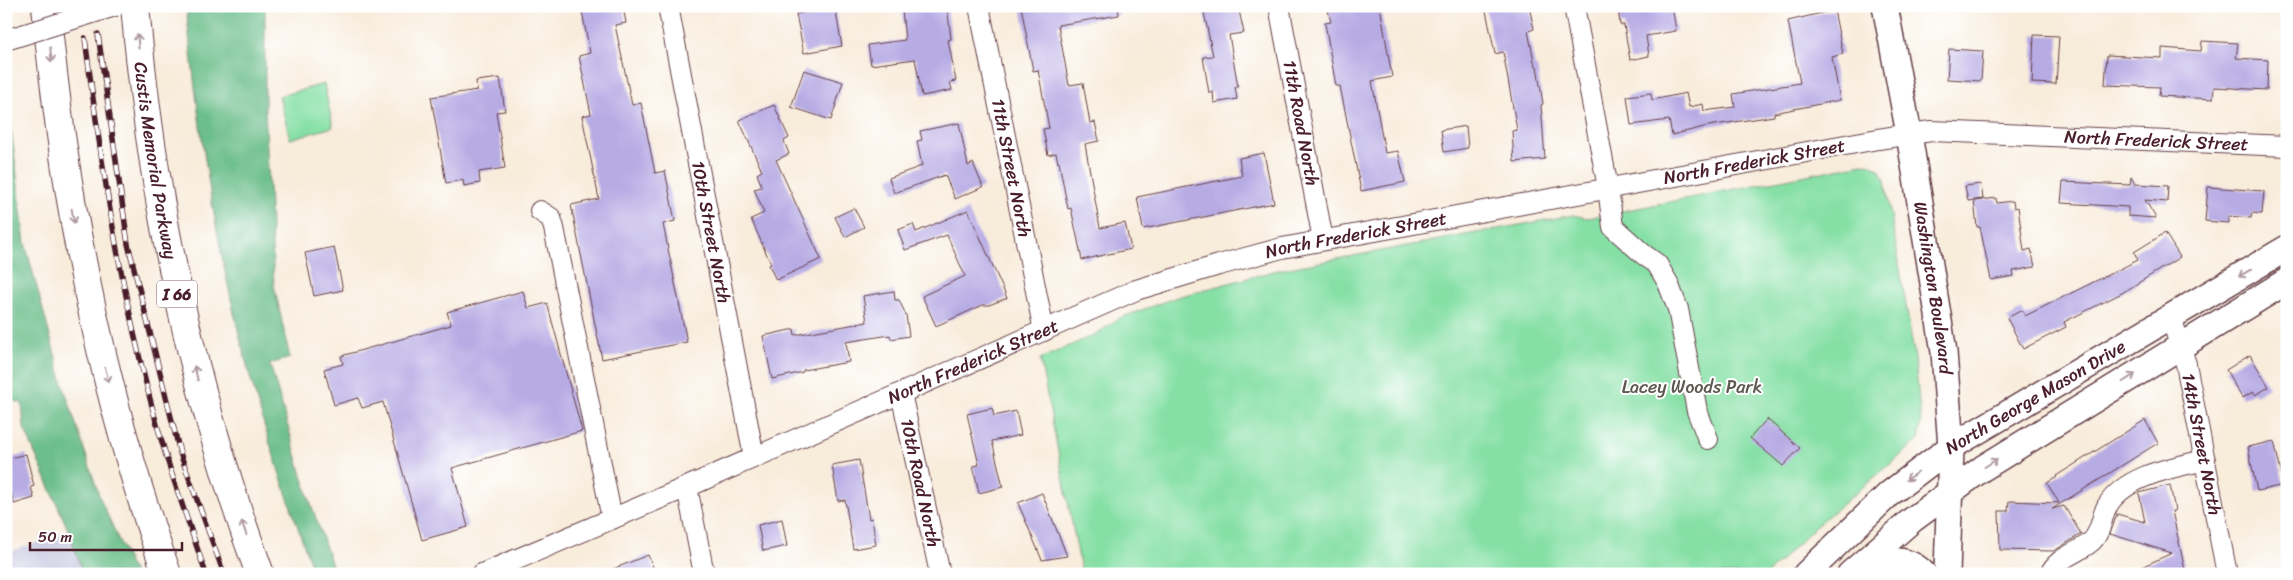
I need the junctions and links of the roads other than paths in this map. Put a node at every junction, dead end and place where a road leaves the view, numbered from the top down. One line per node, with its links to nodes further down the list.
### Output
1 (46, 6): 28 (highway, one-way to 28)
2 (115, 6): 9 (street, bridge)
3 (135, 6): 29 (highway, Custis Memorial Parkway / I 66, one-way to 3)
4 (668, 6): 23 (street, 10th Street North)
5 (979, 6): 18 (street, 11th Street North)
6 (1279, 6): 14 (street, 11th Road North)
7 (1574, 6): 12 (street)
8 (1885, 6): 10 (main road, Washington Boulevard)
9 (6, 40)
10 (1909, 134): 11 (street, North Frederick Street); 12 (street, North Frederick Street); 22 (main road, Washington Boulevard)
11 (2287, 146)
12 (1608, 188): 14 (street, North Frederick Street); 21 (street)
13 (540, 211): 27 (street)
14 (1323, 240): 18 (street, North Frederick Street)
15 (2287, 248): 17 (main road, North George Mason Drive, one-way to 17)
16 (2287, 281): 19 (main road, North George Mason Drive)
17 (2171, 317): 19 (street, 14th Street North); 22 (main road, North George Mason Drive)
18 (1044, 330): 20 (street, North Frederick Street)
19 (2181, 346): 24 (street, 14th Street North); 26 (main road, North George Mason Drive, one-way to 19)
20 (900, 394): 23 (street, North Frederick Street); 32 (street, 10th Road North)
21 (1708, 439)
22 (1951, 447): 26 (main road, Washington Boulevard); 33 (main road, North George Mason Drive, one-way to 33)
23 (754, 456): 25 (street, North Frederick Street)
24 (2205, 460): 38 (street); 39 (street, 14th Street North)
25 (688, 487): 27 (street, North Frederick Street); 31 (street)
26 (1950, 490): 34 (main road, North George Mason Drive); 37 (main road, Washington Boulevard)
27 (612, 519): 30 (street, North Frederick Street)
28 (168, 574)
29 (260, 574)
30 (482, 574)
31 (704, 574)
32 (940, 574)
33 (1806, 574)
34 (1850, 574)
35 (1854, 574): 36 (main road)
36 (1924, 574)
37 (1947, 574)
38 (2050, 574)
39 (2227, 574)

